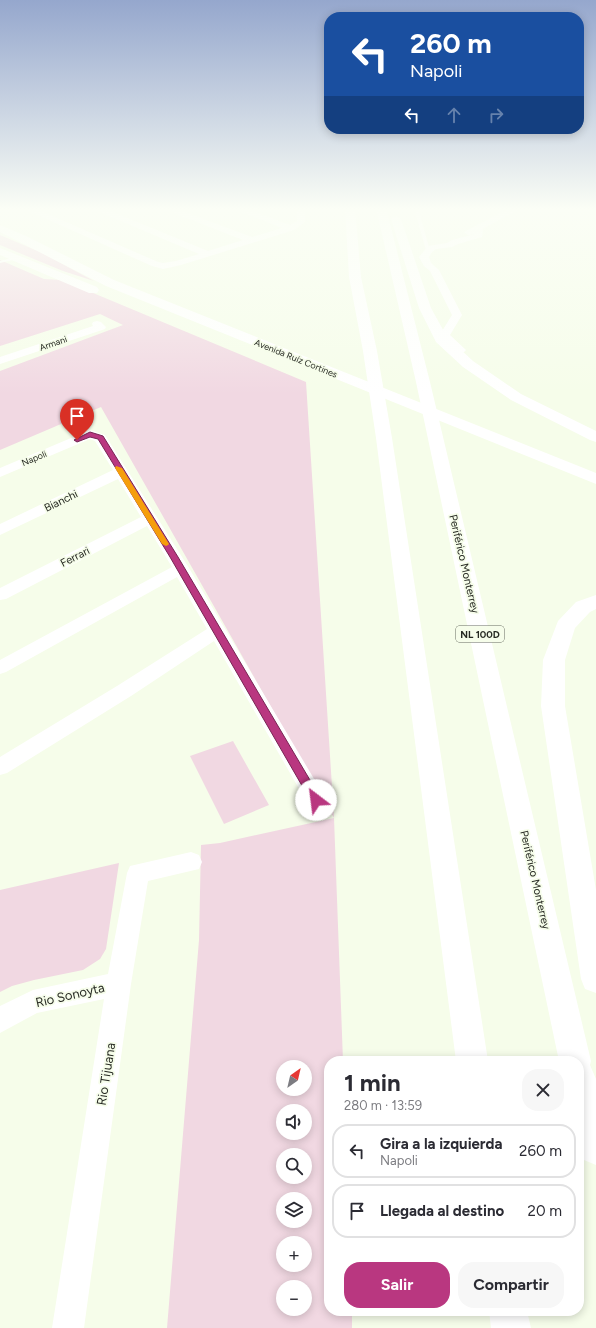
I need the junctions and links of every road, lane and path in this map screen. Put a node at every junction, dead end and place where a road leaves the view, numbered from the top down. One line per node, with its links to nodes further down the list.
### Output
1 (45, 270): 14 (main road, Avenida Ruíz Cortines)
2 (85, 270): 13 (main road, Avenida Ruíz Cortines)
3 (354, 270): 28 (main road)
4 (396, 270): 29 (main road, Periférico Monterrey / NL 100D)
5 (412, 270): 10 (main road)
6 (440, 270): 9 (street)
7 (97, 324): 8 (street, Armani)
8 (0, 361)
9 (596, 434)
10 (596, 437)
11 (121, 472): 12 (street, Napoli); 15 (street); 16 (street, Bianchi)
12 (0, 473)
13 (596, 479)
14 (596, 494)
15 (150, 518): 17 (street); 18 (street, Ferrari)
16 (0, 530)
17 (181, 568): 20 (street); 21 (street)
18 (0, 595)
19 (596, 602): 25 (main road)
20 (217, 631): 22 (street); 23 (street)
21 (0, 668)
22 (0, 767)
23 (316, 800)
24 (191, 862): 26 (street, Rio Tijuana)
25 (596, 979)
26 (119, 984): 27 (street, Rio Sonoyta); 33 (street, Rio Tijuana)
27 (0, 1020)
28 (471, 1056)
29 (574, 1056)
30 (584, 1098): 31 (main road)
31 (596, 1148)
32 (509, 1316): 34 (main road)
33 (68, 1328)
34 (510, 1328)

